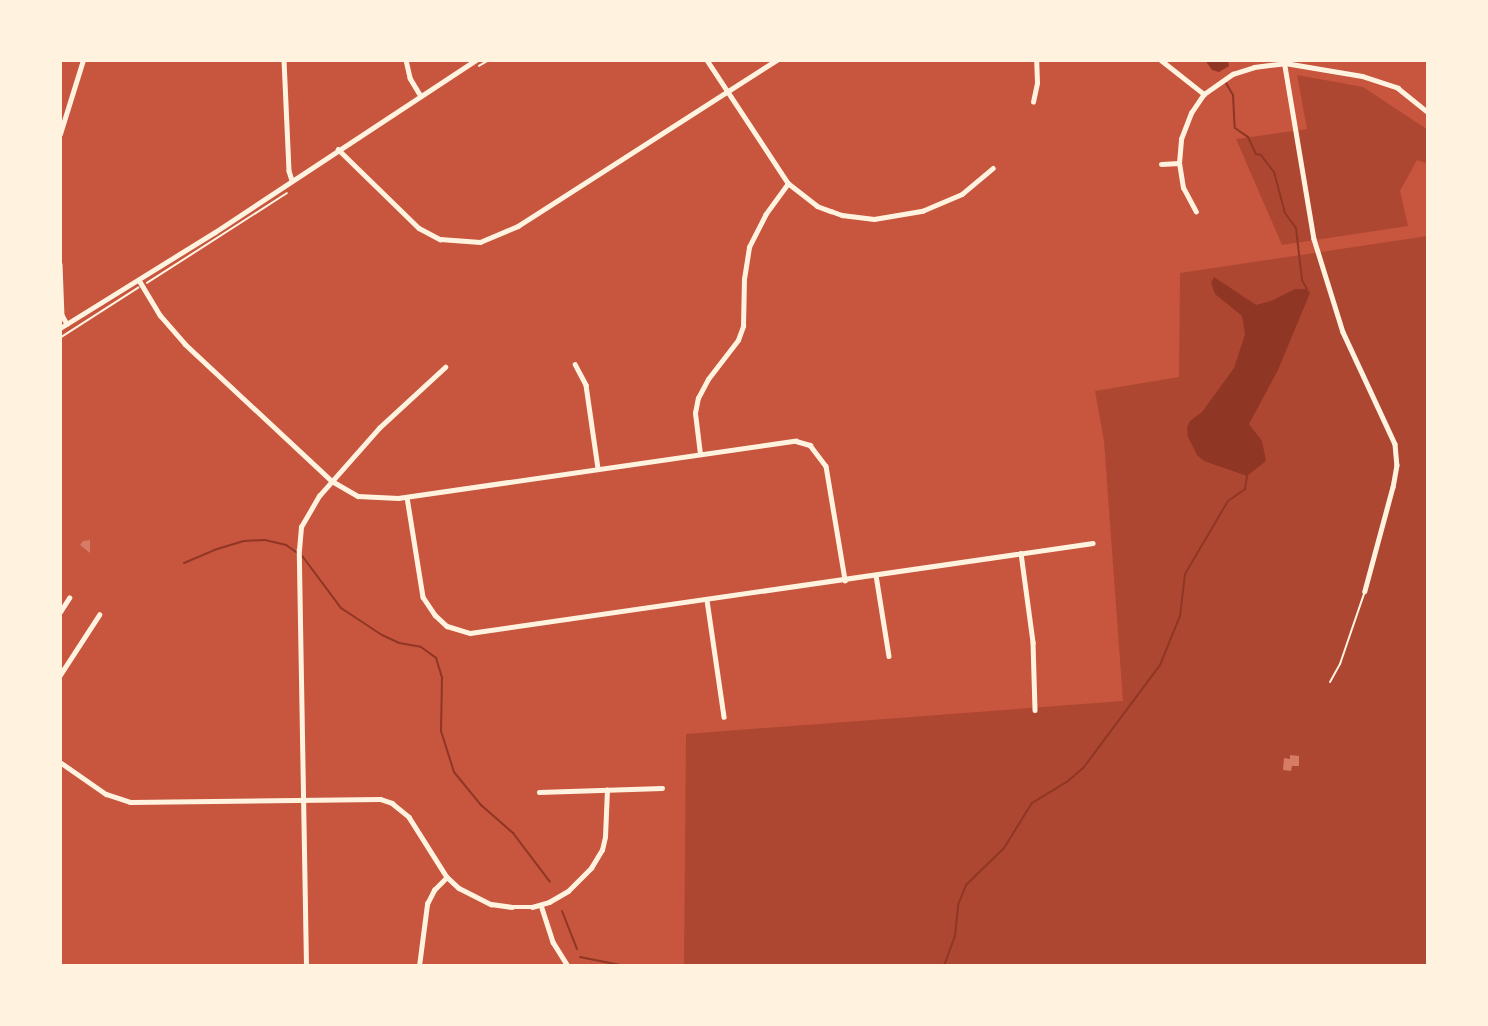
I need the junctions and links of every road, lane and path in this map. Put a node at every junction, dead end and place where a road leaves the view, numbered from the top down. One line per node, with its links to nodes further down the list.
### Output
1 (83, 60): 15 (street)
2 (284, 60): 20 (street)
3 (406, 60): 12 (street)
4 (476, 60): 12 (street)
5 (707, 60): 10 (street)
6 (777, 60): 10 (street)
7 (1036, 60): 13 (street)
8 (1161, 60): 11 (street)
9 (1285, 62): 11 (street); 14 (street); 37 (street)
10 (728, 92): 16 (street); 21 (street)
11 (1204, 94): 17 (street)
12 (421, 96): 16 (street)
13 (1033, 102)
14 (1428, 112)
15 (60, 134)
16 (338, 149): 20 (street)
17 (1179, 163): 18 (street); 22 (street)
18 (1161, 164)
19 (993, 168): 21 (street)
20 (292, 180): 24 (street)
21 (788, 183): 29 (street)
22 (1196, 212)
23 (60, 264): 25 (street)
24 (139, 280): 25 (street); 31 (street)
25 (67, 324): 26 (street)
26 (60, 328)
27 (575, 364): 30 (street)
28 (445, 367): 31 (street)
29 (700, 454): 30 (street); 36 (street)
30 (598, 468): 32 (street)
31 (332, 481): 32 (street); 51 (street)
32 (407, 497): 39 (street)
33 (1093, 543): 34 (street)
34 (1021, 554): 35 (street); 45 (street)
35 (876, 575): 36 (street); 42 (street)
36 (845, 580): 39 (street)
37 (1365, 591): 44 (lane)
38 (69, 598): 40 (street)
39 (707, 600): 46 (street)
40 (60, 612)
41 (99, 615): 43 (street)
42 (889, 656)
43 (60, 675)
44 (1330, 682)
45 (1035, 710)
46 (724, 717)
47 (61, 765): 51 (street)
48 (662, 788): 49 (street)
49 (607, 790): 50 (street); 53 (street)
50 (539, 792)
51 (303, 799): 52 (street); 54 (street)
52 (447, 876): 53 (street); 55 (street)
53 (541, 905): 56 (street)
54 (306, 966)
55 (419, 966)
56 (568, 966)

